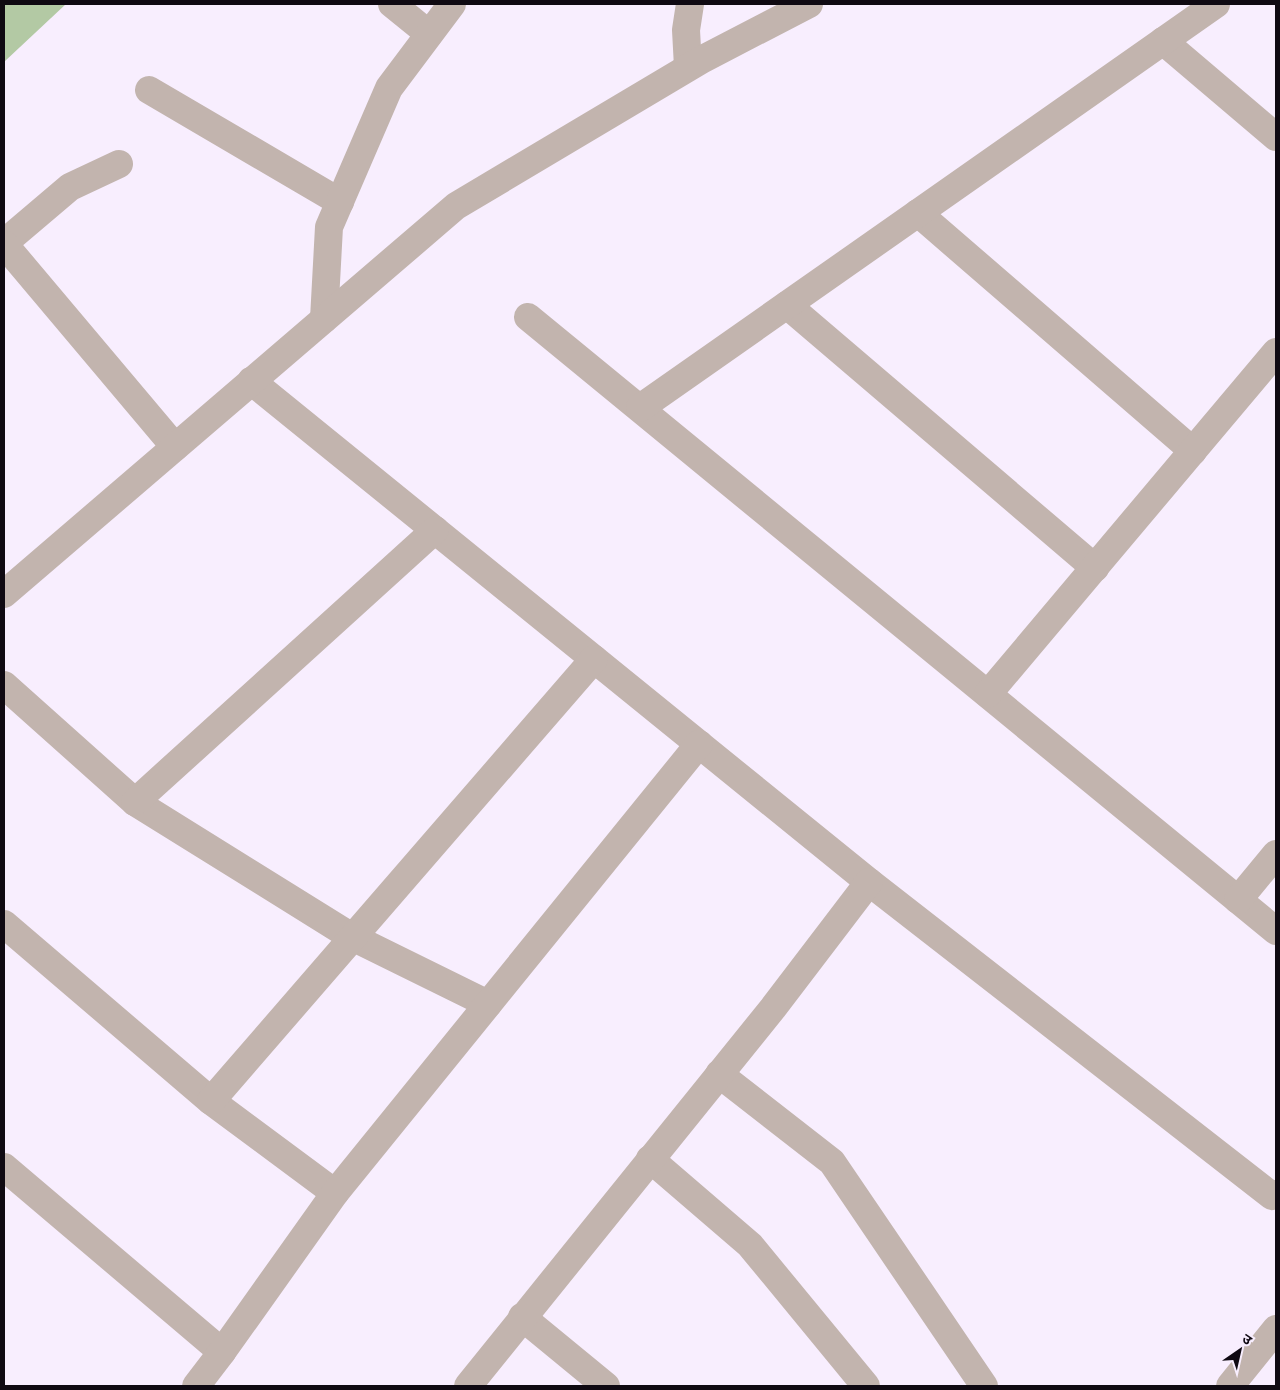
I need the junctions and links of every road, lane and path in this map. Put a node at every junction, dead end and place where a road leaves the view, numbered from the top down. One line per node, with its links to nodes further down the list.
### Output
1 (392, 4): 6 (street)
2 (452, 4): 6 (street)
3 (690, 4): 8 (street)
4 (809, 4): 8 (street)
5 (1216, 4): 7 (street)
6 (430, 34): 12 (street)
7 (1163, 41): 10 (street); 13 (street)
8 (688, 67): 17 (street)
9 (149, 90): 12 (street)
10 (1276, 137)
11 (119, 164): 14 (street)
12 (340, 202): 17 (street)
13 (918, 213): 15 (street); 22 (street)
14 (4, 243): 21 (street)
15 (787, 305): 20 (street); 24 (street)
16 (528, 316): 20 (street)
17 (324, 319): 19 (street)
18 (1276, 352): 22 (street)
19 (251, 382): 21 (street); 23 (street)
20 (640, 408): 28 (street)
21 (175, 447): 25 (street)
22 (1193, 451): 24 (street)
23 (435, 530): 26 (street); 30 (street)
24 (1095, 568): 28 (street)
25 (4, 594)
26 (594, 659): 29 (street); 36 (street)
27 (4, 686): 30 (street)
28 (988, 694): 33 (street)
29 (699, 744): 32 (street); 37 (street)
30 (135, 802): 36 (street)
31 (1276, 854): 33 (street)
32 (870, 882): 38 (street); 43 (street)
33 (1238, 900): 35 (street)
34 (4, 924): 39 (street)
35 (1276, 931)
36 (352, 937): 37 (street); 39 (street)
37 (488, 1004): 42 (street)
38 (719, 1074): 40 (street); 51 (street)
39 (211, 1101): 42 (street)
40 (650, 1160): 44 (street); 50 (street)
41 (4, 1167): 46 (street)
42 (335, 1193): 46 (street)
43 (1275, 1197)
44 (522, 1317): 48 (street); 49 (street)
45 (1276, 1328): 52 (street)
46 (222, 1352): 47 (street)
47 (196, 1386)
48 (468, 1386)
49 (606, 1386)
50 (866, 1386)
51 (984, 1386)
52 (1230, 1386)

